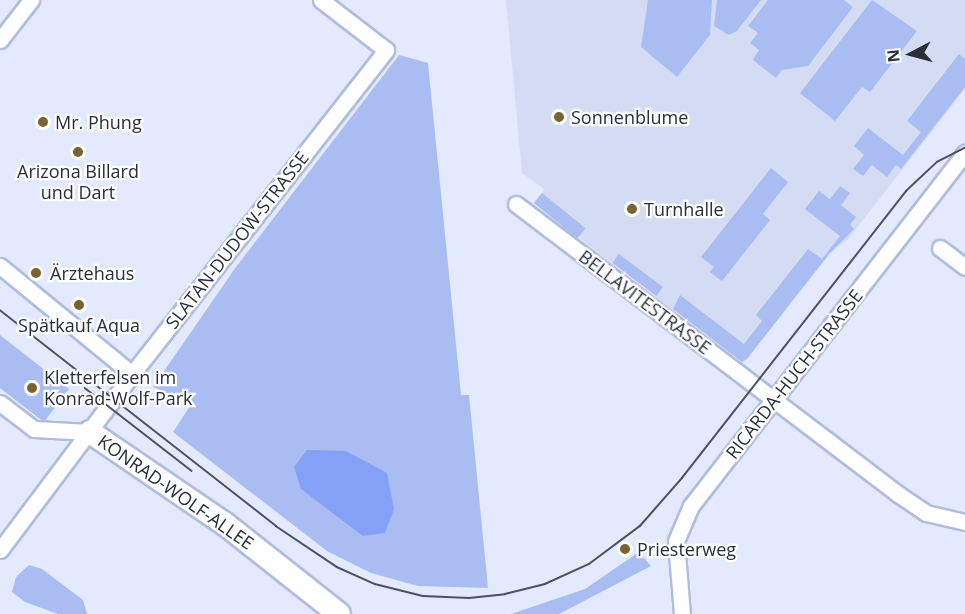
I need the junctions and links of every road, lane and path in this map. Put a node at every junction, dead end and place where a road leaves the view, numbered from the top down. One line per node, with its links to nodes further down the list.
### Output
1 (31, 0): 3 (street)
2 (321, 0): 9 (street, SLATAN-DUDOW-STRASSE)
3 (0, 40)
4 (965, 153): 10 (street, RICARDA-HUCH-STRASSE)
5 (516, 204): 10 (street, BELLAVITESTRASSE)
6 (940, 248): 8 (street)
7 (0, 266): 9 (street)
8 (965, 267)
9 (132, 374): 12 (street, SLATAN-DUDOW-STRASSE)
10 (773, 400): 13 (street, BELLAVITESTRASSE); 16 (street, RICARDA-HUCH-STRASSE)
11 (0, 403): 12 (street, KONRAD-WOLF-ALLEE)
12 (90, 432): 14 (street, SLATAN-DUDOW-STRASSE); 15 (street, KONRAD-WOLF-ALLEE)
13 (965, 522)
14 (0, 550)
15 (336, 613)
16 (682, 614)

